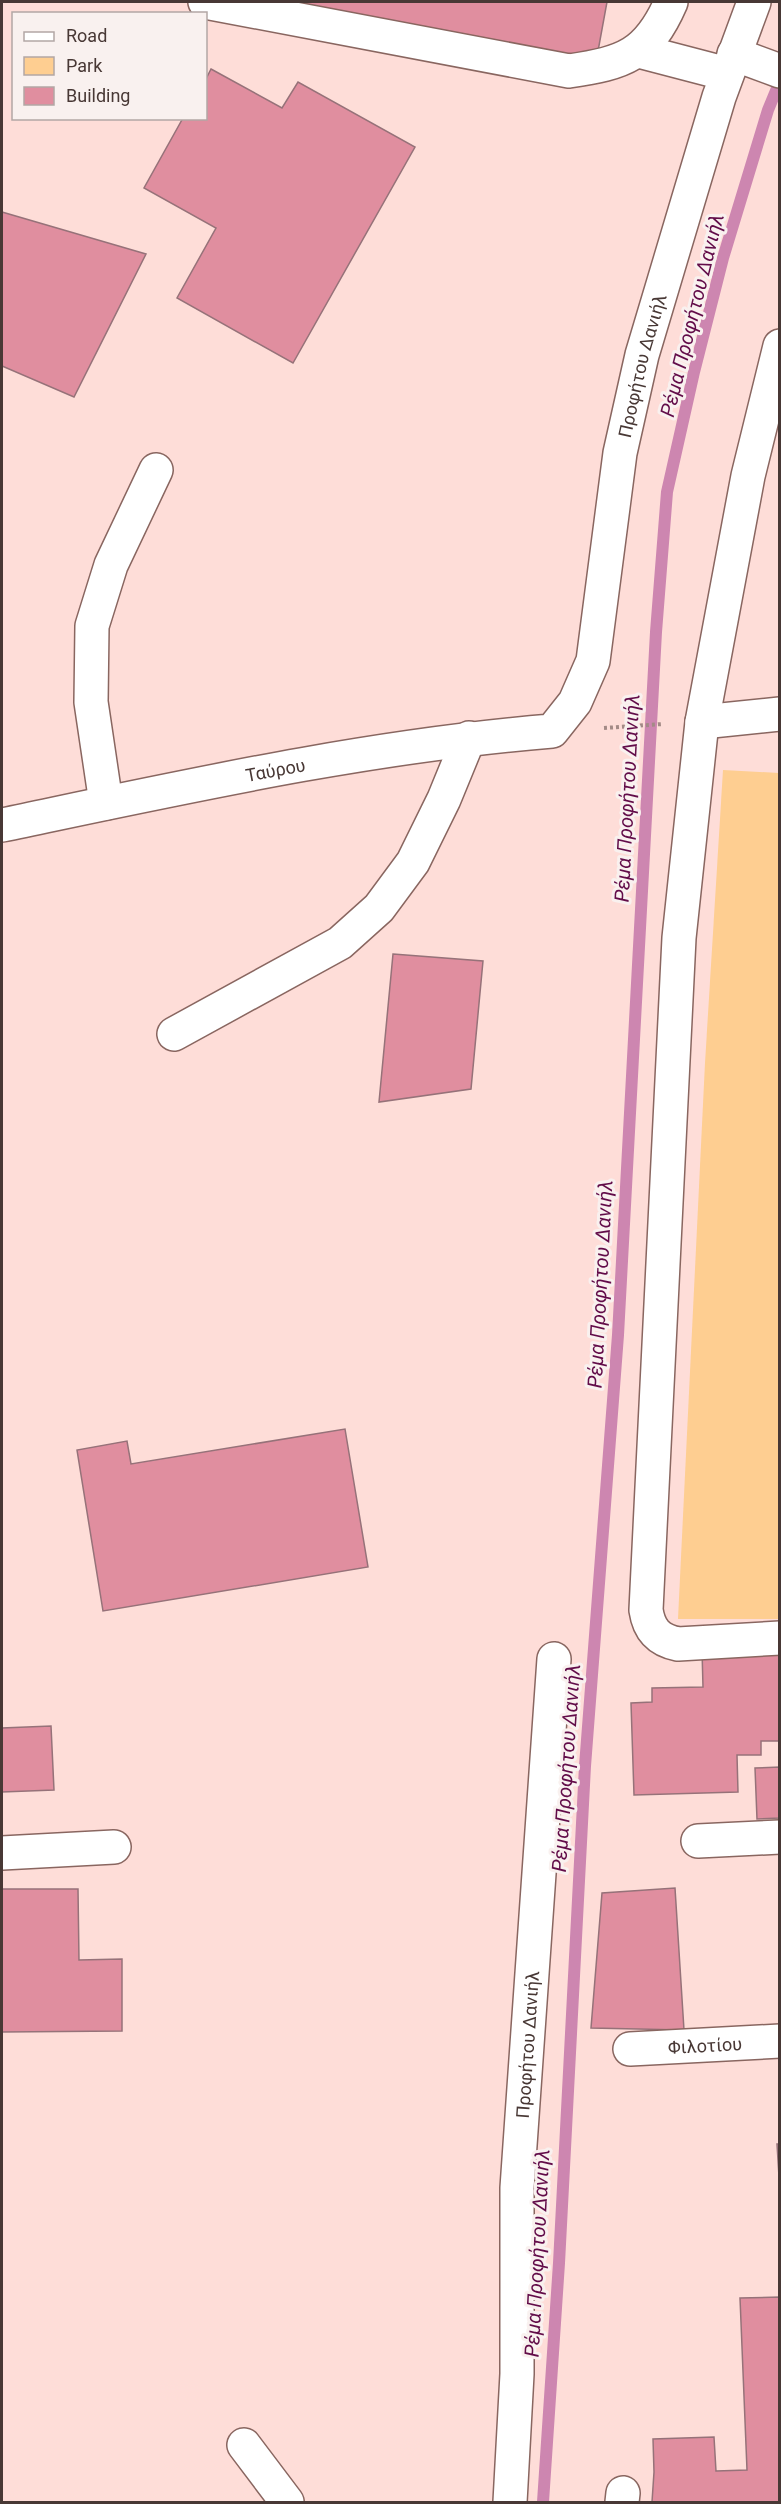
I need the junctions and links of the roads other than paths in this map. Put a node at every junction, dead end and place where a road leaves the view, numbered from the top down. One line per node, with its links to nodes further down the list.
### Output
1 (205, 2): 4 (street)
2 (671, 2): 4 (street)
3 (754, 2): 5 (street, Προφήτου Δανιήλ)
4 (639, 51): 5 (street)
5 (750, 65): 10 (street, Προφήτου Δανιήλ)
6 (780, 346): 9 (street)
7 (156, 470): 12 (street)
8 (780, 714): 9 (street)
9 (688, 723): 15 (street)
10 (552, 731): 11 (street, Ταύρου)
11 (469, 738): 12 (street, Ταύρου); 14 (street)
12 (106, 803): 13 (street, Ταύρου)
13 (2, 825)
14 (174, 1034)
15 (780, 1638)
16 (554, 1659): 25 (street, Προφήτου Δανιήλ)
17 (780, 1837): 18 (street)
18 (698, 1841)
19 (114, 1847): 20 (street)
20 (2, 1852)
21 (780, 2041): 22 (street, Φιλοτίου)
22 (630, 2049)
23 (244, 2445): 24 (street)
24 (287, 2502)
25 (510, 2502)

